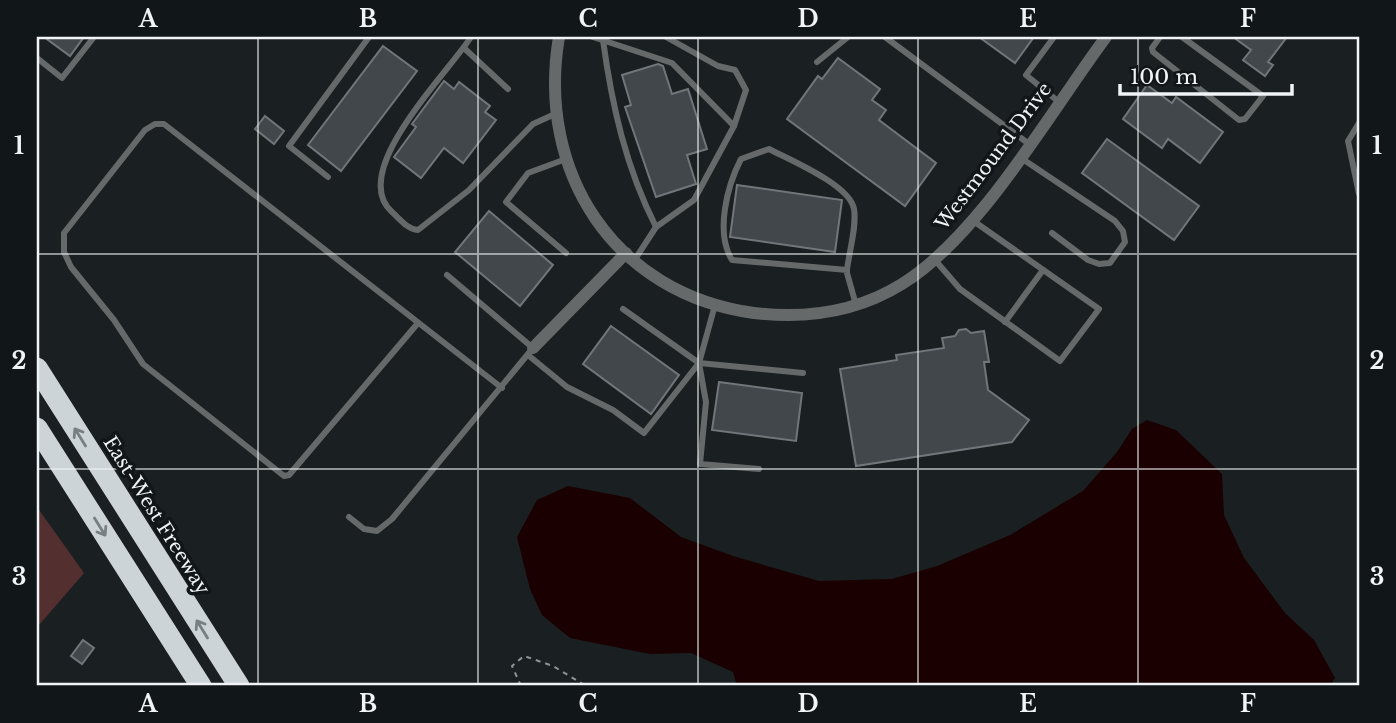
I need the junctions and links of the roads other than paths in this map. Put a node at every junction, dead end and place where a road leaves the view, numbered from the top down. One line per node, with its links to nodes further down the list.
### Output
1 (94, 37): 15 (lane)
2 (369, 37): 25 (lane)
3 (471, 37): 14 (lane)
4 (559, 37): 19 (street, Westmound Drive)
5 (593, 37): 13 (lane)
6 (666, 37): 21 (lane)
7 (848, 37): 16 (lane)
8 (886, 37): 22 (lane)
9 (1054, 37): 18 (lane)
10 (1106, 37): 18 (street, Westmound Drive)
11 (1160, 37): 12 (lane)
12 (1182, 37)
13 (603, 40): 21 (lane); 28 (lane)
14 (464, 48): 17 (lane); 19 (lane)
15 (37, 58)
16 (817, 62)
17 (508, 89)
18 (1059, 102): 22 (street, Westmound Drive)
19 (555, 114): 24 (street, Westmound Drive)
20 (1359, 123): 26 (lane)
21 (734, 126): 28 (lane)
22 (1028, 144): 23 (street, Westmound Drive)
23 (1020, 156): 27 (street, Westmound Drive); 29 (lane)
24 (566, 159): 30 (lane); 31 (street, Westmound Drive)
25 (328, 177)
26 (1359, 194)
27 (972, 220): 32 (street, Westmound Drive); 34 (lane)
28 (656, 227): 31 (lane)
29 (1052, 233)
30 (566, 253)
31 (630, 257): 36 (street, Westmound Drive); 41 (street)
32 (935, 260): 37 (street, Westmound Drive); 39 (lane)
33 (847, 270): 33 (lane); 37 (lane)
34 (1043, 270): 39 (lane); 39 (lane)
35 (447, 275): 41 (lane)
36 (715, 305): 37 (street, Westmound Drive); 42 (lane)
37 (856, 305)
38 (623, 309): 42 (lane)
39 (1005, 321)
40 (418, 323): 40 (lane); 45 (lane)
41 (530, 352): 42 (lane); 45 (lane)
42 (699, 363): 44 (lane); 47 (lane)
43 (37, 368): 50 (highway, East-West Freeway, one-way to 43)
44 (803, 373)
45 (502, 388): 48 (lane)
46 (37, 428): 49 (highway, one-way to 49)
47 (759, 469)
48 (349, 517)
49 (201, 686)
50 (239, 686)

